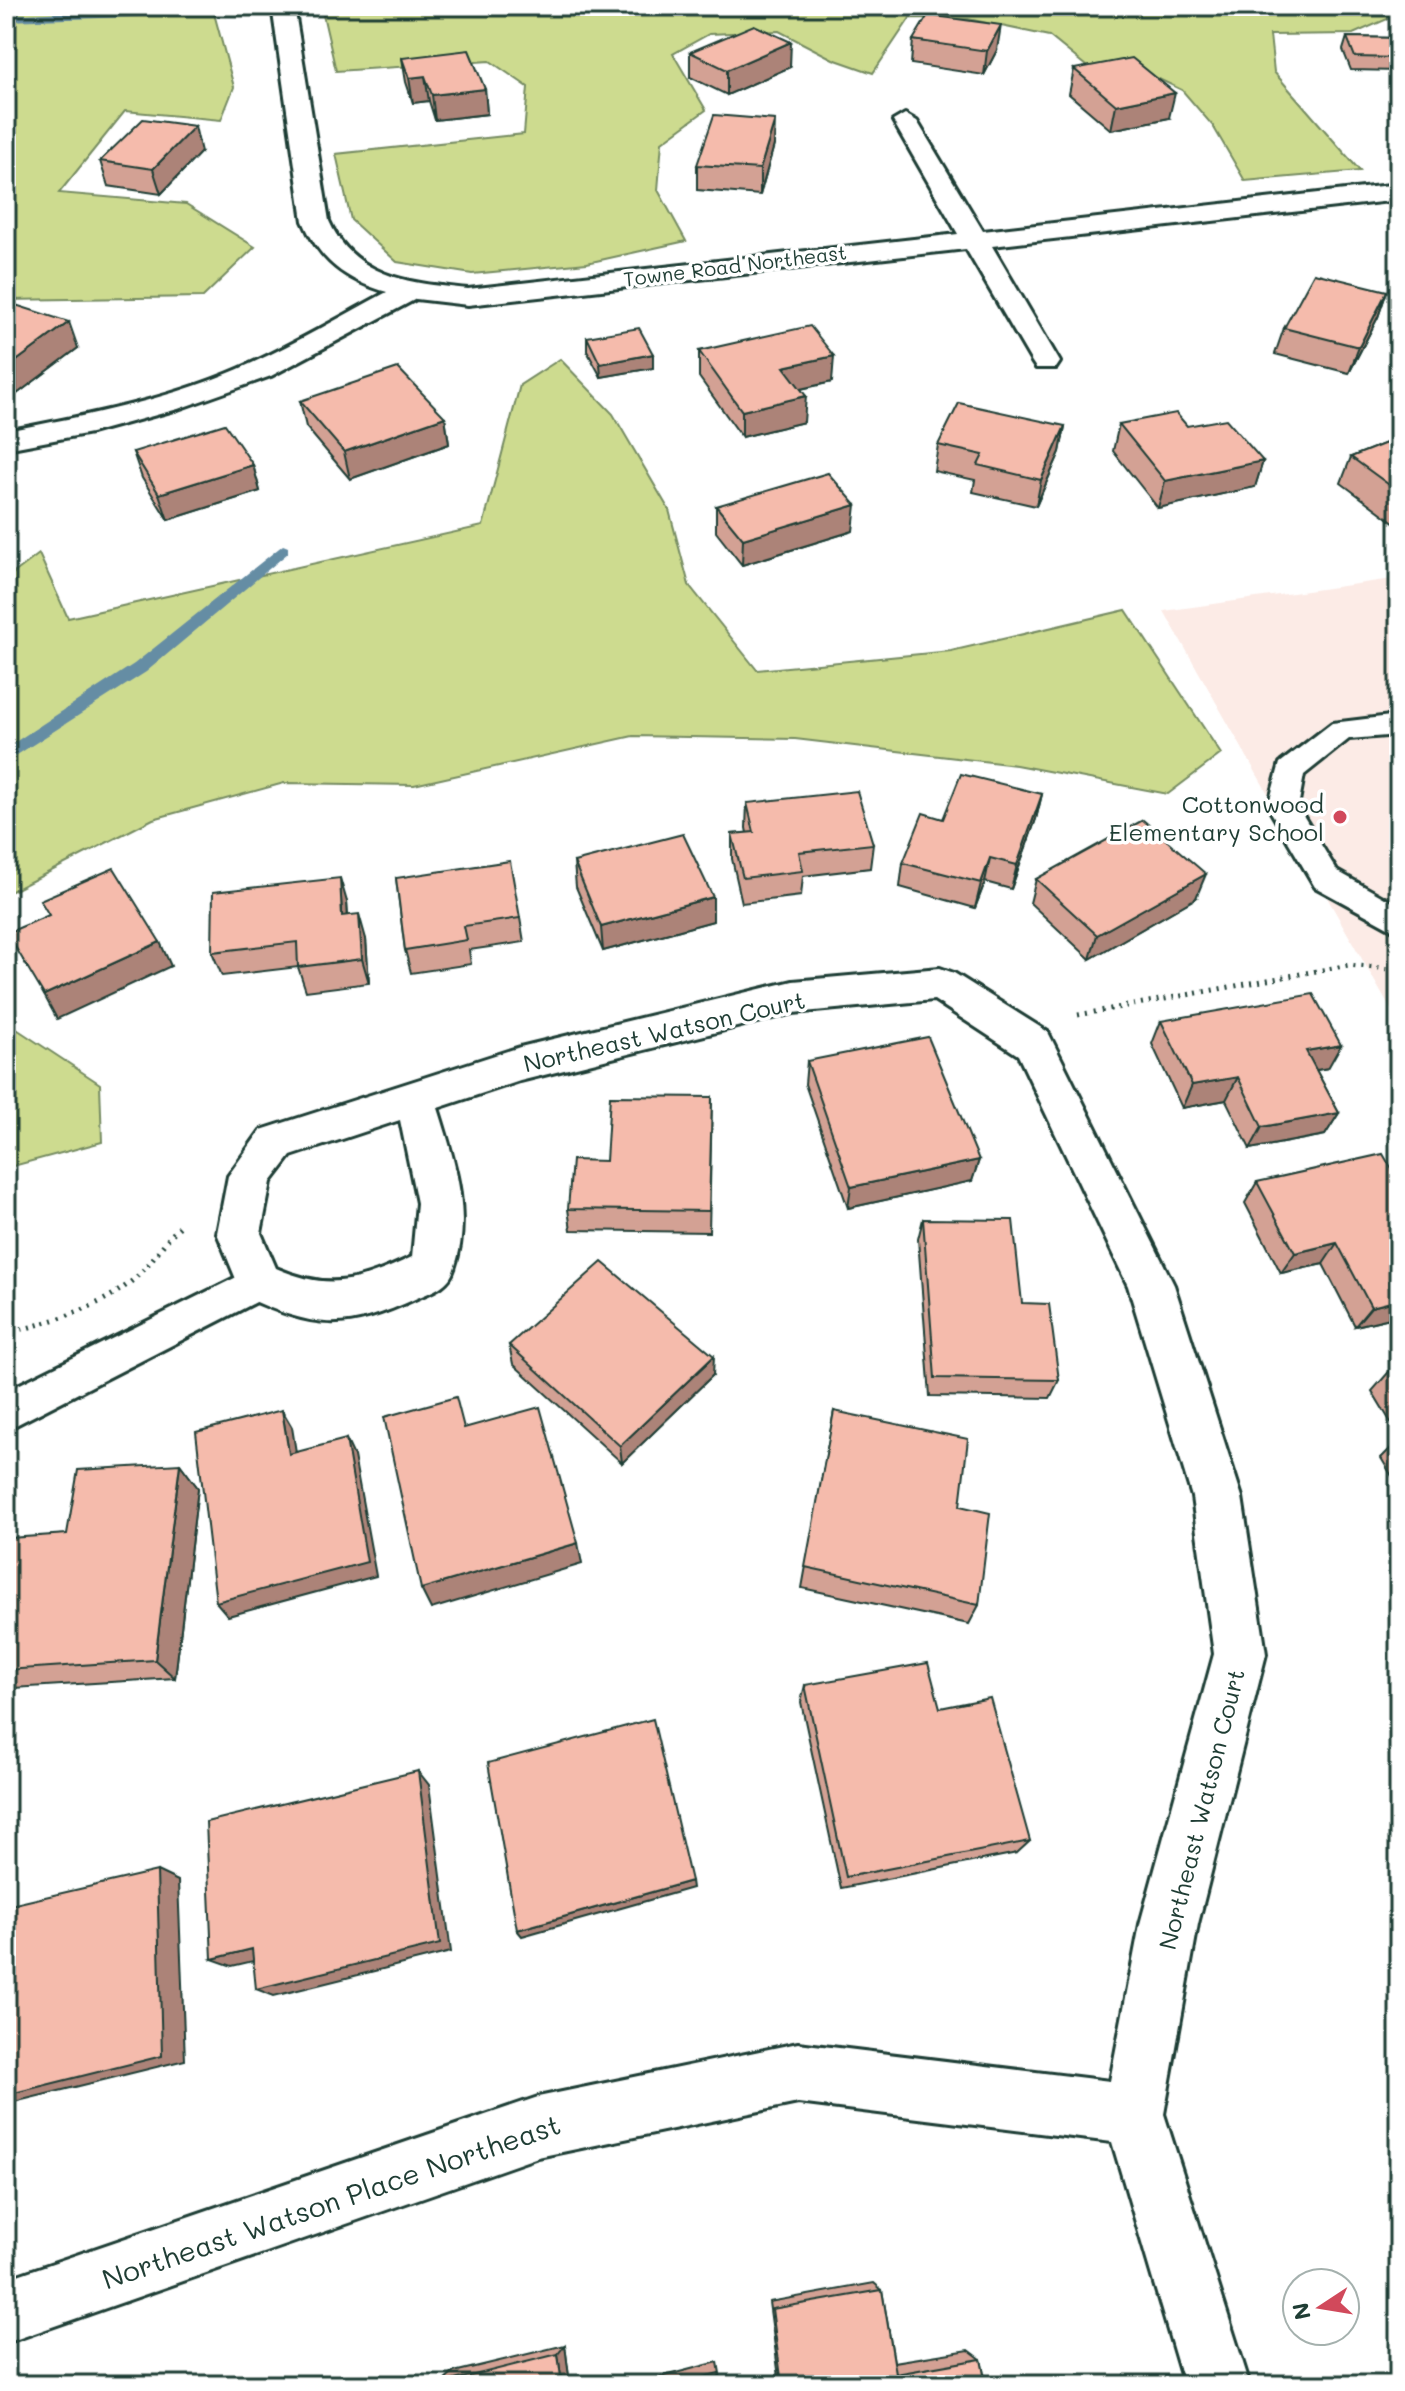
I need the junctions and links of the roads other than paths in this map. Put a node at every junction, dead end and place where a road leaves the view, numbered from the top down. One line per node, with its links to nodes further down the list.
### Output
1 (283, 6): 5 (street, Towne Road Northeast)
2 (905, 121): 4 (street)
3 (1399, 192): 4 (street, Towne Road Northeast)
4 (972, 237): 5 (street, Towne Road Northeast); 6 (street)
5 (408, 292): 7 (street)
6 (1046, 362)
7 (6, 440)
8 (1399, 725): 9 (lane)
9 (1399, 921)
10 (414, 1098): 11 (street, Northeast Watson Court); 11 (street); 13 (street, Northeast Watson Court)
11 (259, 1282): 12 (lane)
12 (6, 1412)
13 (1134, 2114): 14 (street, Northeast Watson Place Northeast); 15 (street, Northeast Watson Court)
14 (6, 2311)
15 (1217, 2385)

